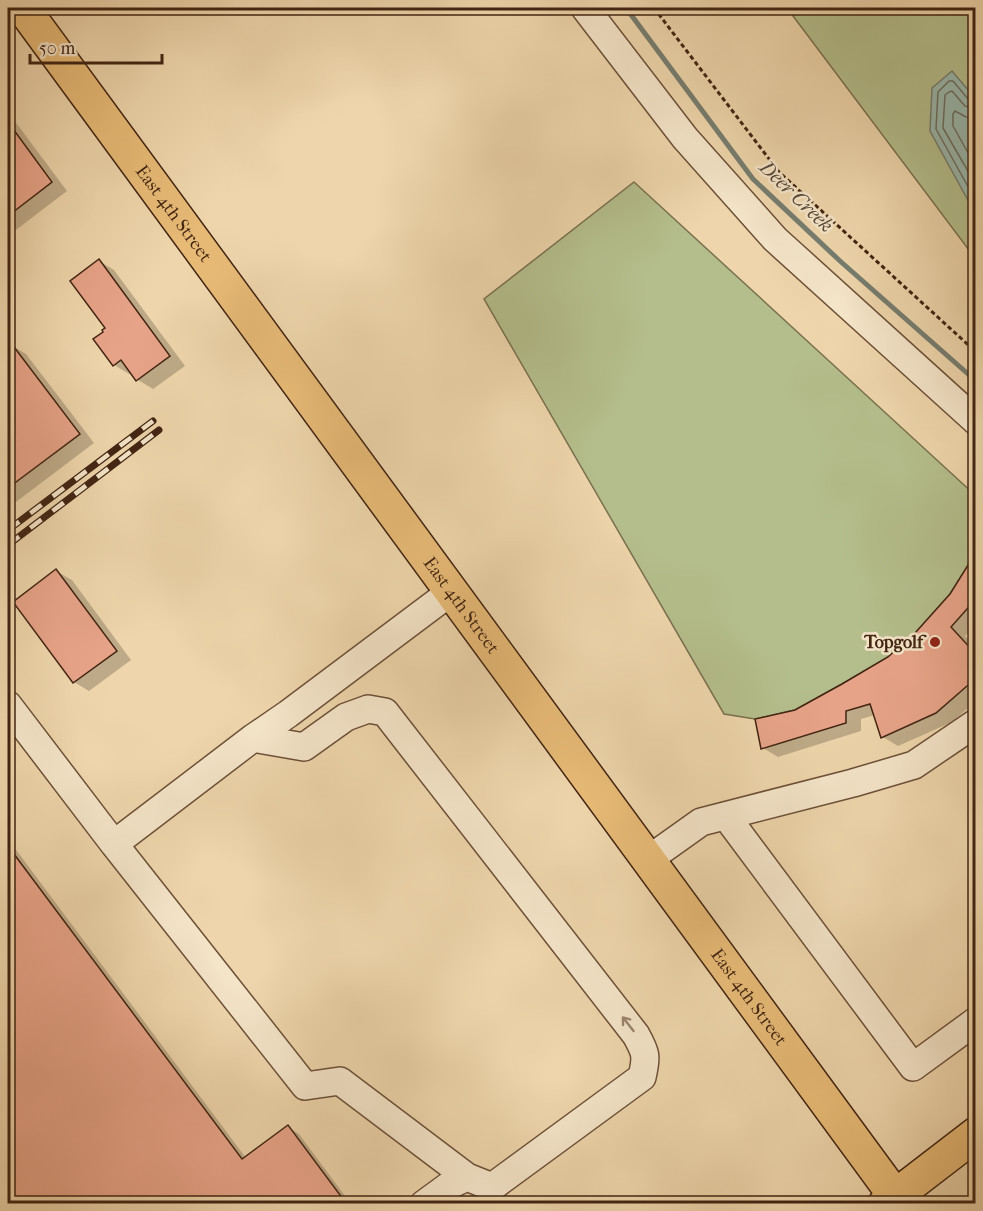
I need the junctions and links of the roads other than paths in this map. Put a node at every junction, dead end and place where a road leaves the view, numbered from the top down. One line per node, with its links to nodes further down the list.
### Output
1 (23, 8): 4 (main road, East 4th Street)
2 (585, 8): 3 (lane)
3 (975, 422)
4 (452, 591): 7 (lane); 10 (main road, East 4th Street)
5 (8, 705): 9 (lane)
6 (975, 723): 8 (lane)
7 (253, 738): 9 (lane); 13 (lane, one-way to 7)
8 (726, 816): 10 (lane); 11 (lane)
9 (114, 844): 13 (lane)
10 (649, 859): 14 (main road, East 4th Street)
11 (975, 1021)
12 (975, 1134): 14 (main road)
13 (467, 1177): 15 (lane)
14 (893, 1201)
15 (424, 1203)

